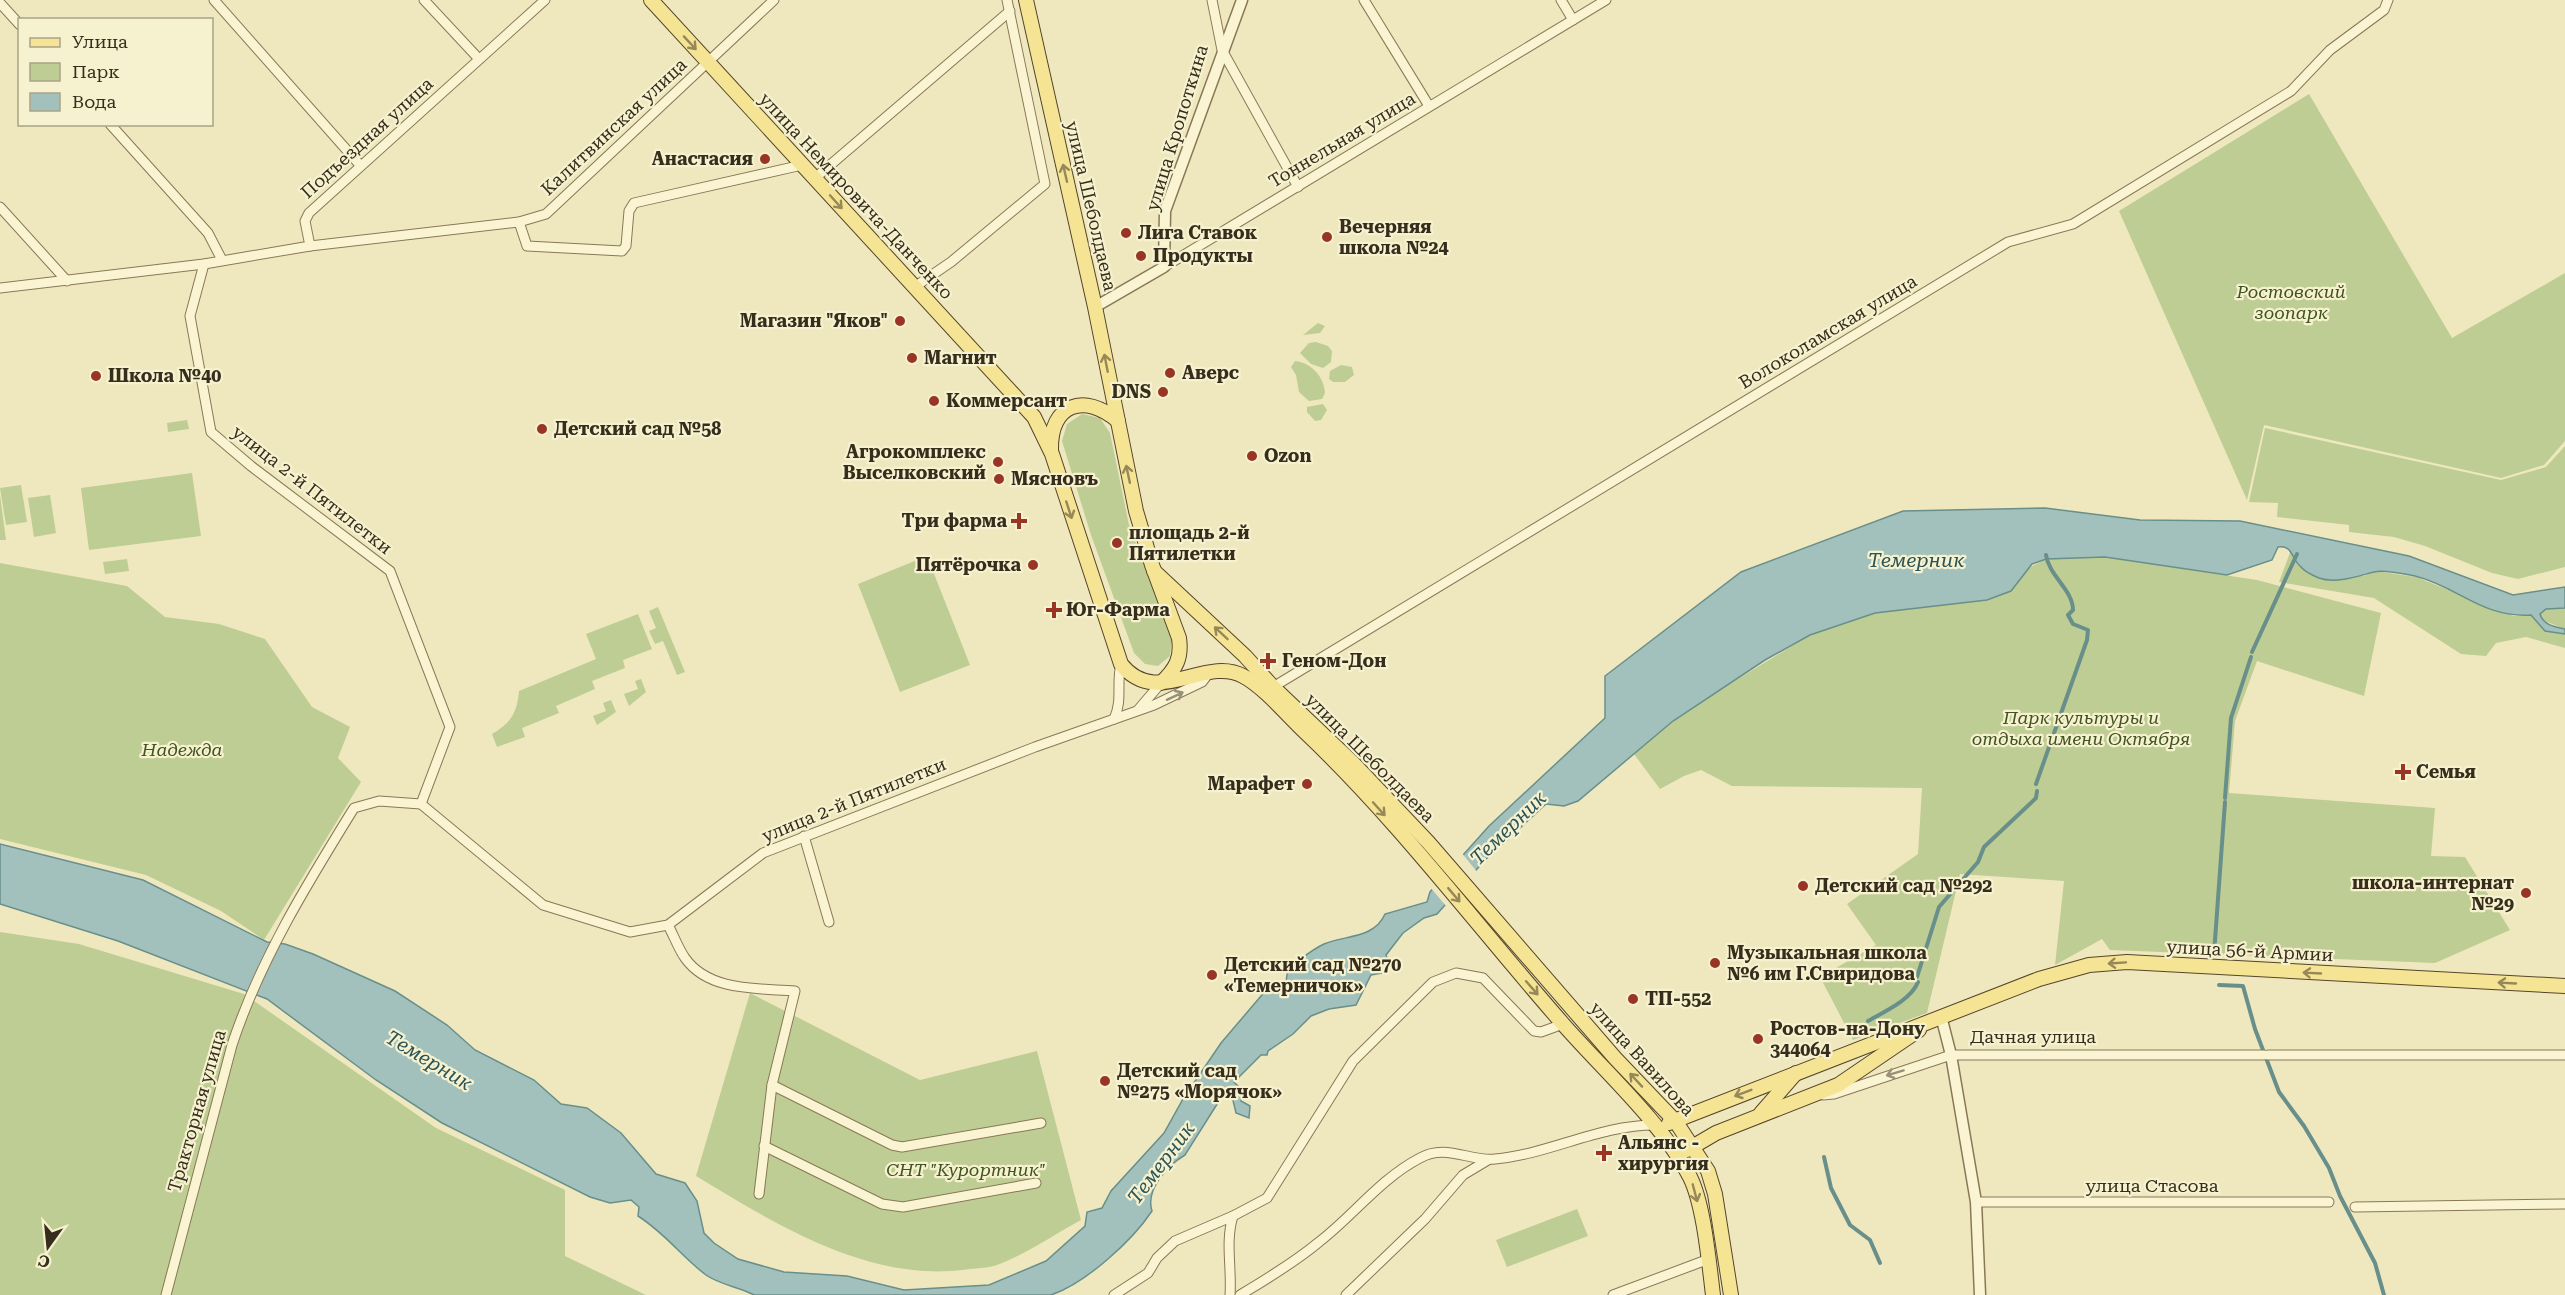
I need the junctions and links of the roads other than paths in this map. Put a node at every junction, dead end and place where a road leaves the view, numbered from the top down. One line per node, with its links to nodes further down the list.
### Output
1 (214, 0): 23 (street)
2 (424, 0): 19 (street)
3 (545, 0): 19 (street, Подъездная улица)
4 (651, 0): 20 (main road, улица Немировича-Данченко, one-way to 20)
5 (774, 0): 20 (street, Калитвинская улица)
6 (1007, 0): 15 (street)
7 (1026, 0): 36 (main road, улица Шеболдаева, one-way to 7)
8 (1212, 0): 18 (street, улица Кропоткина)
9 (1242, 0): 18 (street)
10 (1364, 0): 21 (street)
11 (1561, 0): 16 (street)
12 (1606, 0): 16 (street, Тоннельная улица)
13 (2388, 0): 43 (street, Волоколамская улица)
14 (0, 3): 17 (street)
15 (1010, 11): 25 (street); 34 (street)
16 (1573, 20): 21 (street, Тоннельная улица)
17 (18, 23)
18 (1222, 50): 26 (street); 32 (street, улица Кропоткина)
19 (478, 59): 23 (street, Подъездная улица)
20 (708, 62): 24 (main road, улица Немировича-Данченко); 28 (street, Калитвинская улица)
21 (1429, 106): 26 (street, Тоннельная улица)
22 (112, 126): 30 (street)
23 (360, 165): 29 (street, Подъездная улица)
24 (802, 165): 25 (main road, улица Немировича-Данченко); 28 (street)
25 (814, 178): 34 (main road, улица Немировича-Данченко, one-way to 34)
26 (1298, 187): 32 (street, Тоннельная улица)
27 (0, 207): 33 (street)
28 (519, 222): 29 (street, Калитвинская улица)
29 (310, 246): 30 (street)
30 (222, 260): 31 (street)
31 (204, 264): 33 (street); 46 (street, улица 2-й Пятилетки)
32 (1164, 267): 36 (street, Тоннельная улица)
33 (67, 281): 35 (street)
34 (916, 286): 38 (main road, улица Немировича-Данченко)
35 (0, 288)
36 (1095, 307): 37 (main road, улица Шеболдаева, one-way to 36)
37 (1118, 421): 38 (main road); 39 (main road, one-way to 37)
38 (1052, 454): 40 (main road, one-way to 40)
39 (1154, 571): 42 (main road); 43 (main road, улица Шеболдаева, one-way to 39)
40 (1121, 664): 42 (main road); 45 (street)
41 (1209, 674): 42 (main road); 43 (main road); 44 (street, улица 2-й Пятилетки, one-way to 41)
42 (1161, 682): 44 (street, улица 2-й Пятилетки)
43 (1267, 688): 48 (main road, улица Шеболдаева)
44 (1136, 711): 45 (street, улица 2-й Пятилетки)
45 (1114, 719): 47 (street, улица 2-й Пятилетки)
46 (421, 804): 50 (street, улица 2-й Пятилетки); 75 (street, Тракторная улица)
47 (804, 836): 49 (street); 50 (street, улица 2-й Пятилетки)
48 (1422, 846): 53 (main road, улица Вавилова, one-way to 53); 60 (main road, улица Вавилова, one-way to 48)
49 (829, 922)
50 (668, 925): 57 (street)
51 (2565, 986): 52 (main road, улица 56-й Армии, one-way to 52)
52 (1941, 1016): 55 (street); 56 (main road); 58 (main road, Дачная улица)
53 (1563, 1024): 62 (main road, улица Вавилова); 73 (street)
54 (2565, 1054): 55 (street, Дачная улица)
55 (1951, 1055): 58 (street, Дачная улица, one-way to 58); 69 (street)
56 (1798, 1072): 59 (main road); 60 (main road, one-way to 60)
57 (772, 1085): 61 (street); 63 (street)
58 (1808, 1097): 59 (main road, Дачная улица)
59 (1760, 1114): 64 (main road, Дачная улица)
60 (1676, 1122): 62 (main road); 64 (main road, улица Вавилова)
61 (1041, 1123)
62 (1655, 1125): 65 (main road, улица Вавилова); 66 (street)
63 (764, 1146): 67 (street); 68 (street)
64 (1694, 1146): 65 (main road, Дачная улица); 82 (main road, улица Вавилова)
65 (1677, 1156): 74 (main road, улица Вавилова, one-way to 74)
66 (1488, 1160): 78 (street); 79 (street)
67 (1036, 1183)
68 (759, 1194)
69 (1976, 1202): 70 (street, улица Стасова); 83 (street)
70 (2329, 1202)
71 (2565, 1204): 72 (street)
72 (2355, 1207)
73 (1233, 1216): 76 (street); 77 (street)
74 (1709, 1259): 80 (street); 81 (main road, улица Вавилова)
75 (166, 1295)
76 (1114, 1295)
77 (1230, 1295)
78 (1240, 1295)
79 (1346, 1295)
80 (1613, 1295)
81 (1713, 1295)
82 (1731, 1295)
83 (1980, 1295)

